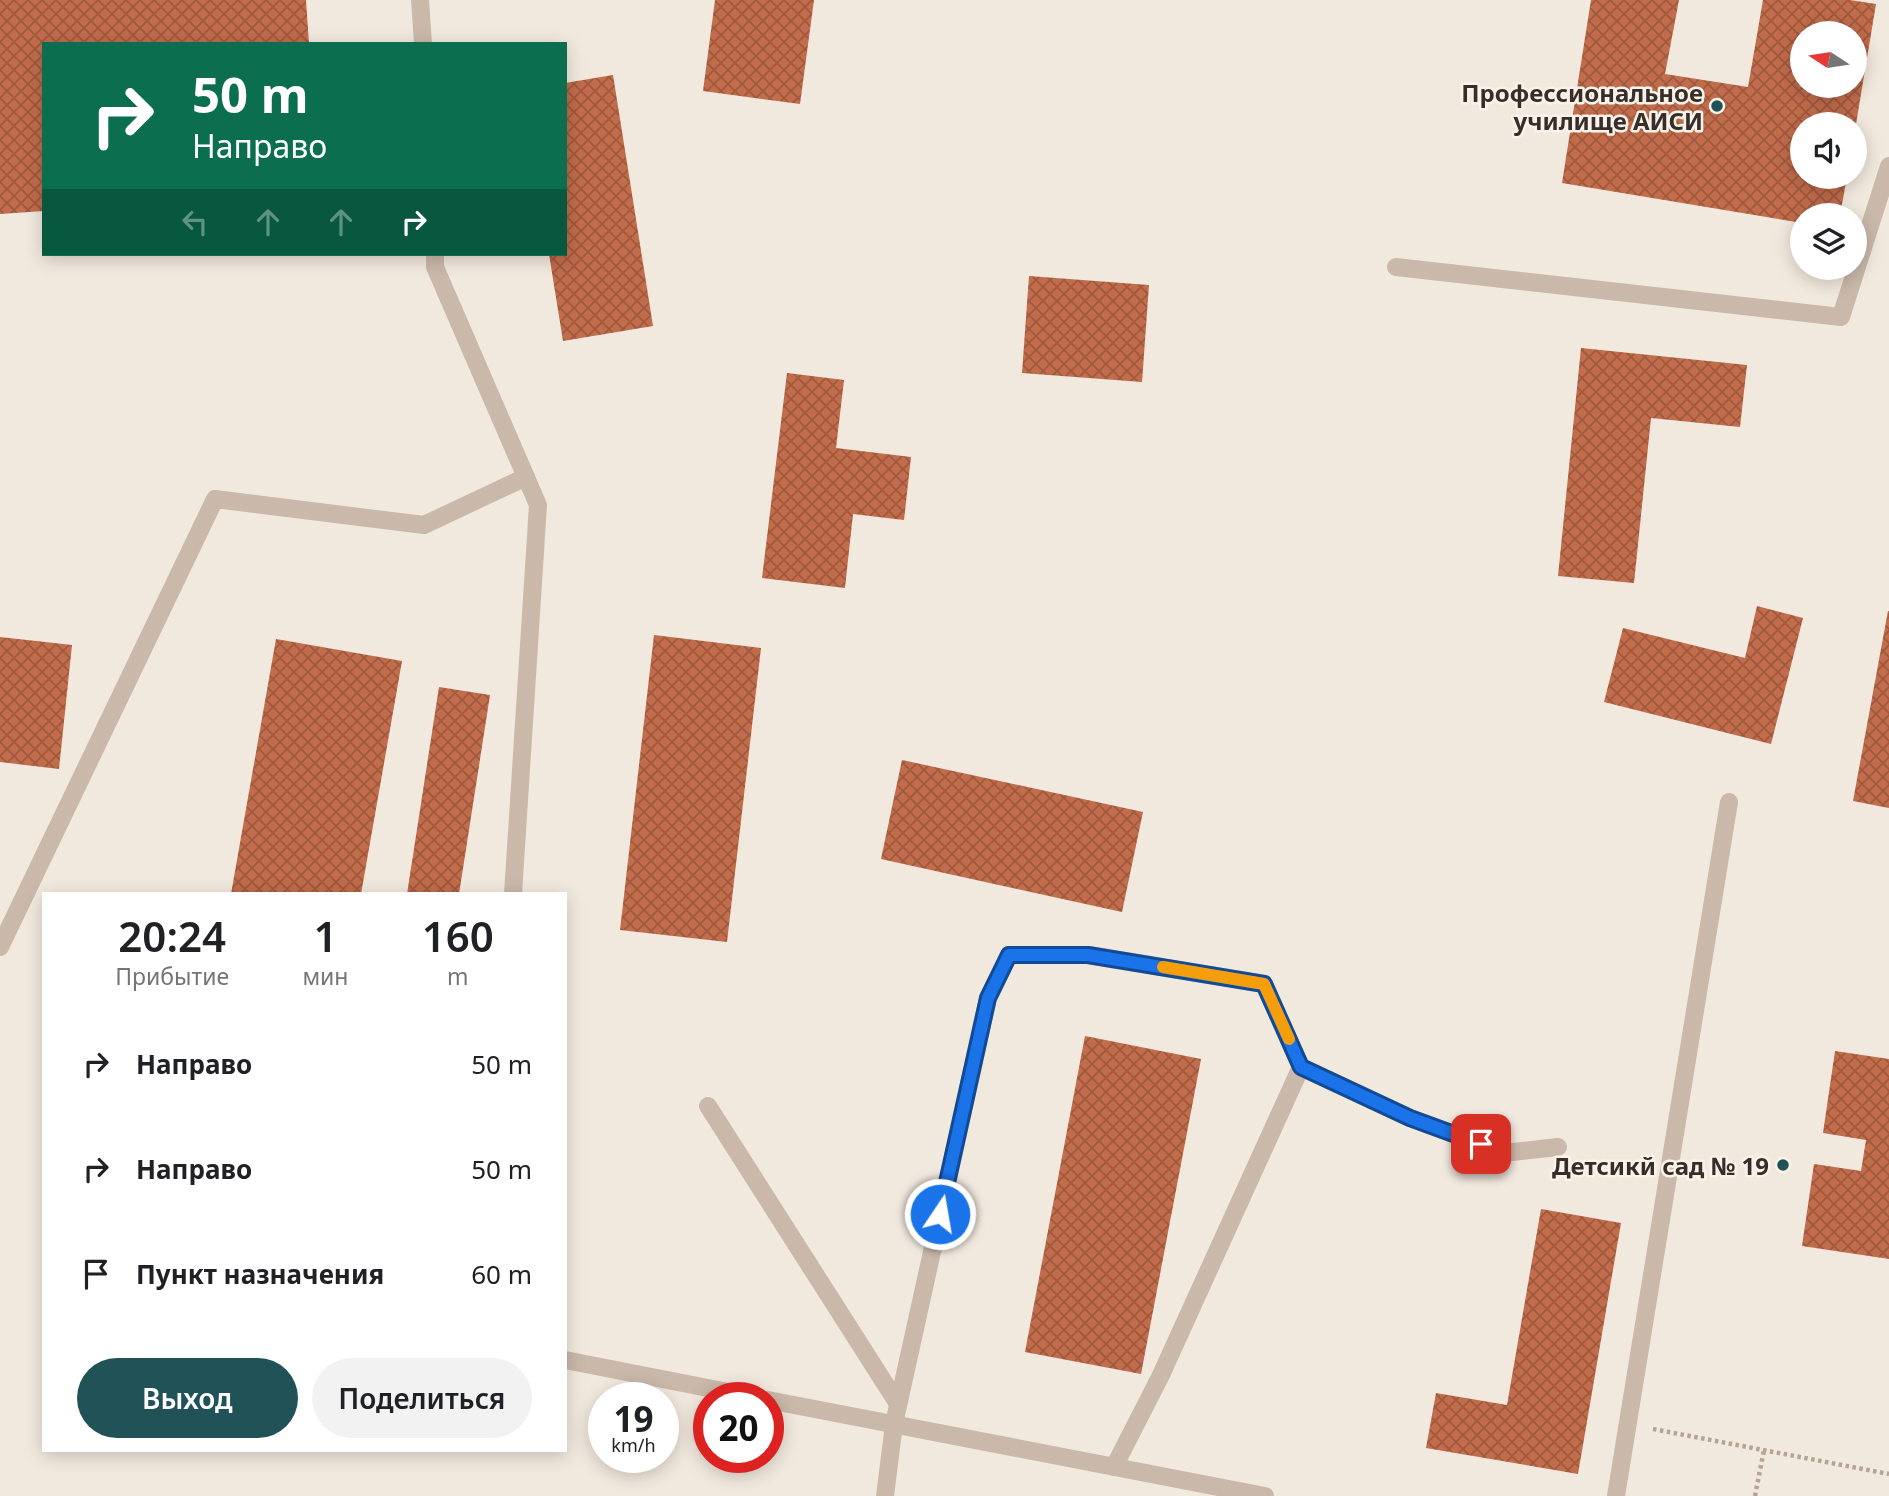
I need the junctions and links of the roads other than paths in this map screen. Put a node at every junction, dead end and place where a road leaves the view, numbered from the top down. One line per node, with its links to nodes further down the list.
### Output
1 (420, 0): 2 (lane)
2 (423, 42)
3 (1889, 166): 5 (lane)
4 (435, 256): 6 (lane)
5 (1396, 267)
6 (526, 477): 8 (lane); 9 (lane)
7 (1728, 802): 21 (lane)
8 (513, 892)
9 (0, 947)
10 (1301, 1067): 12 (lane); 16 (lane); 18 (lane)
11 (708, 1106): 16 (lane)
12 (1558, 1147)
13 (567, 1360): 14 (lane)
14 (693, 1385)
15 (784, 1403): 17 (lane)
16 (898, 1404): 17 (lane)
17 (894, 1424): 18 (lane); 19 (lane)
18 (1114, 1467): 20 (lane)
19 (885, 1496)
20 (1265, 1496)
21 (1616, 1496)

